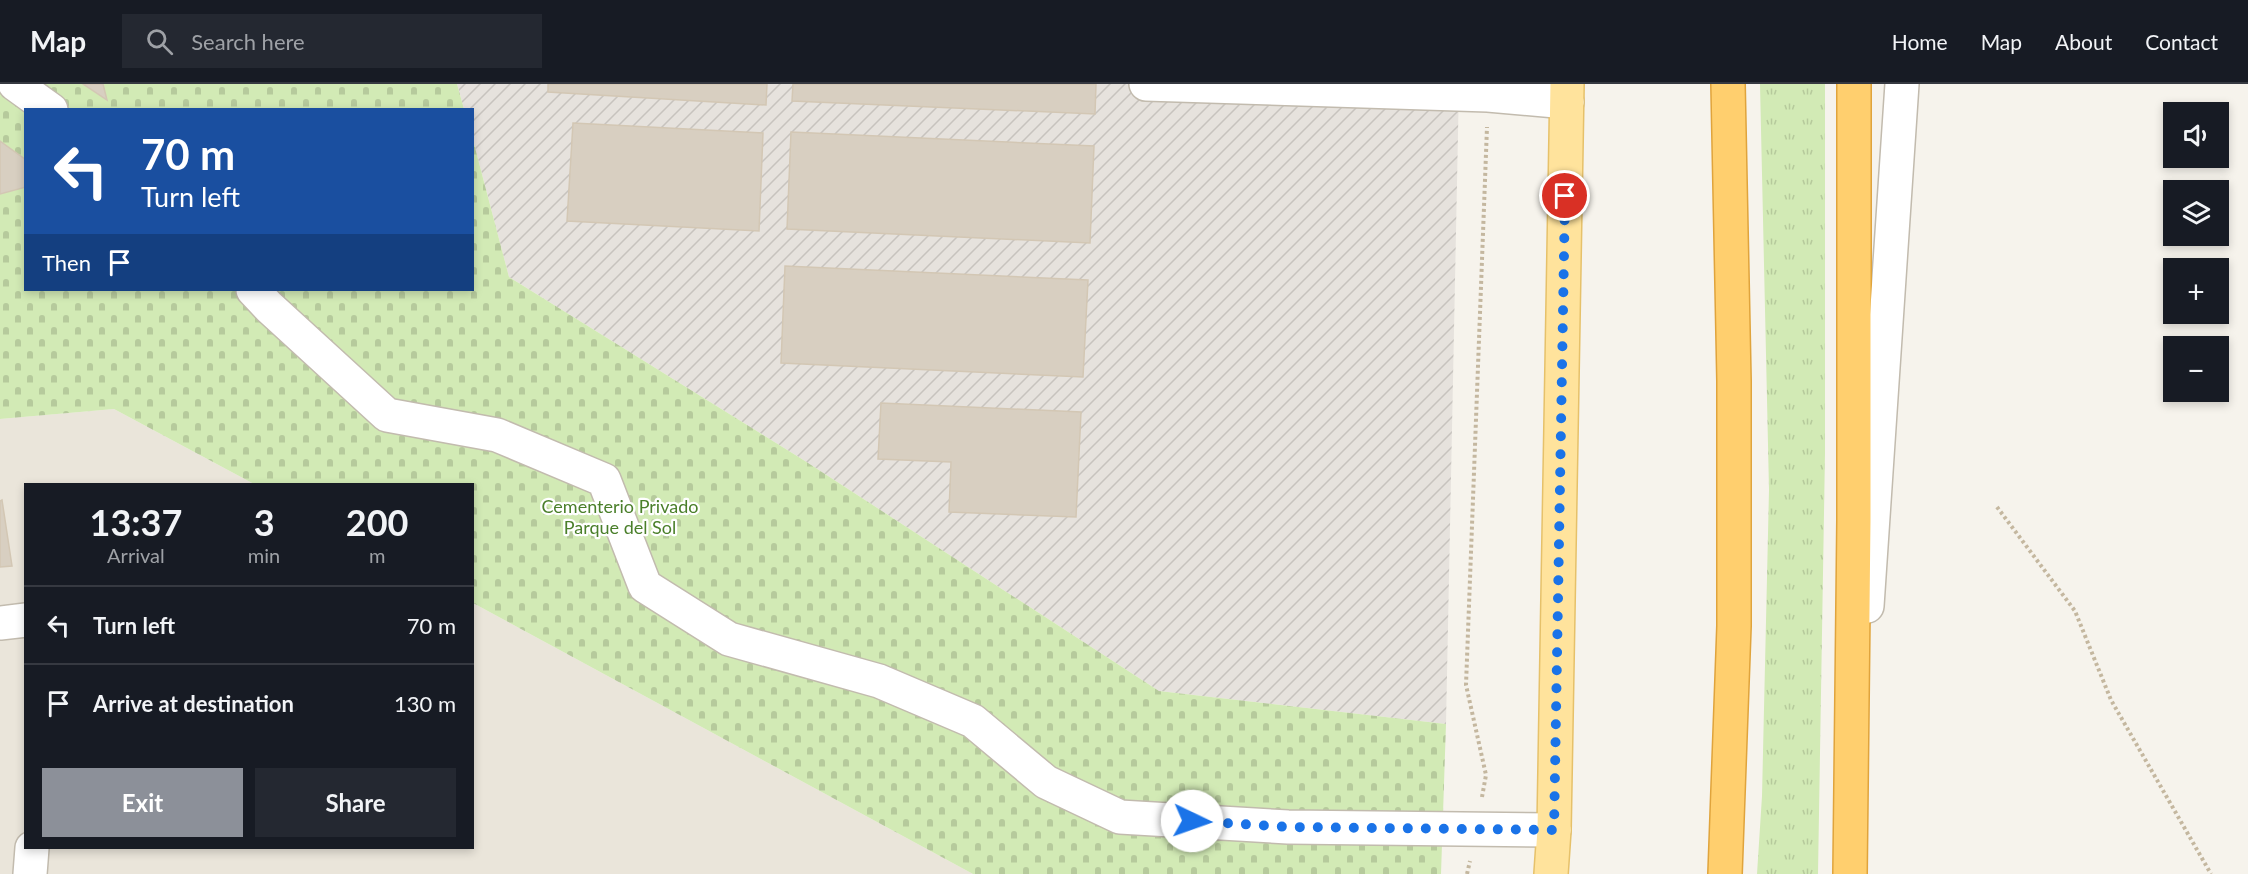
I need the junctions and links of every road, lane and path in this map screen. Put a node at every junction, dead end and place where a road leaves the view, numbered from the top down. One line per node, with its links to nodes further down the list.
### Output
1 (15, 84): 8 (street)
2 (1146, 84): 7 (street)
3 (1728, 84): 20 (highway)
4 (1854, 84): 15 (highway)
5 (1902, 84): 15 (street)
6 (1567, 93): 7 (street); 13 (main road)
7 (1488, 95): 14 (path)
8 (48, 108)
9 (254, 291): 14 (street)
10 (1997, 507): 22 (path)
11 (24, 620): 12 (street)
12 (0, 623)
13 (1554, 830): 14 (street); 19 (main road)
14 (1477, 831): 18 (path)
15 (1851, 842): 21 (highway)
16 (32, 849): 17 (street)
17 (30, 874)
18 (1467, 874)
19 (1551, 874)
20 (1725, 874)
21 (1850, 874)
22 (2211, 874)

